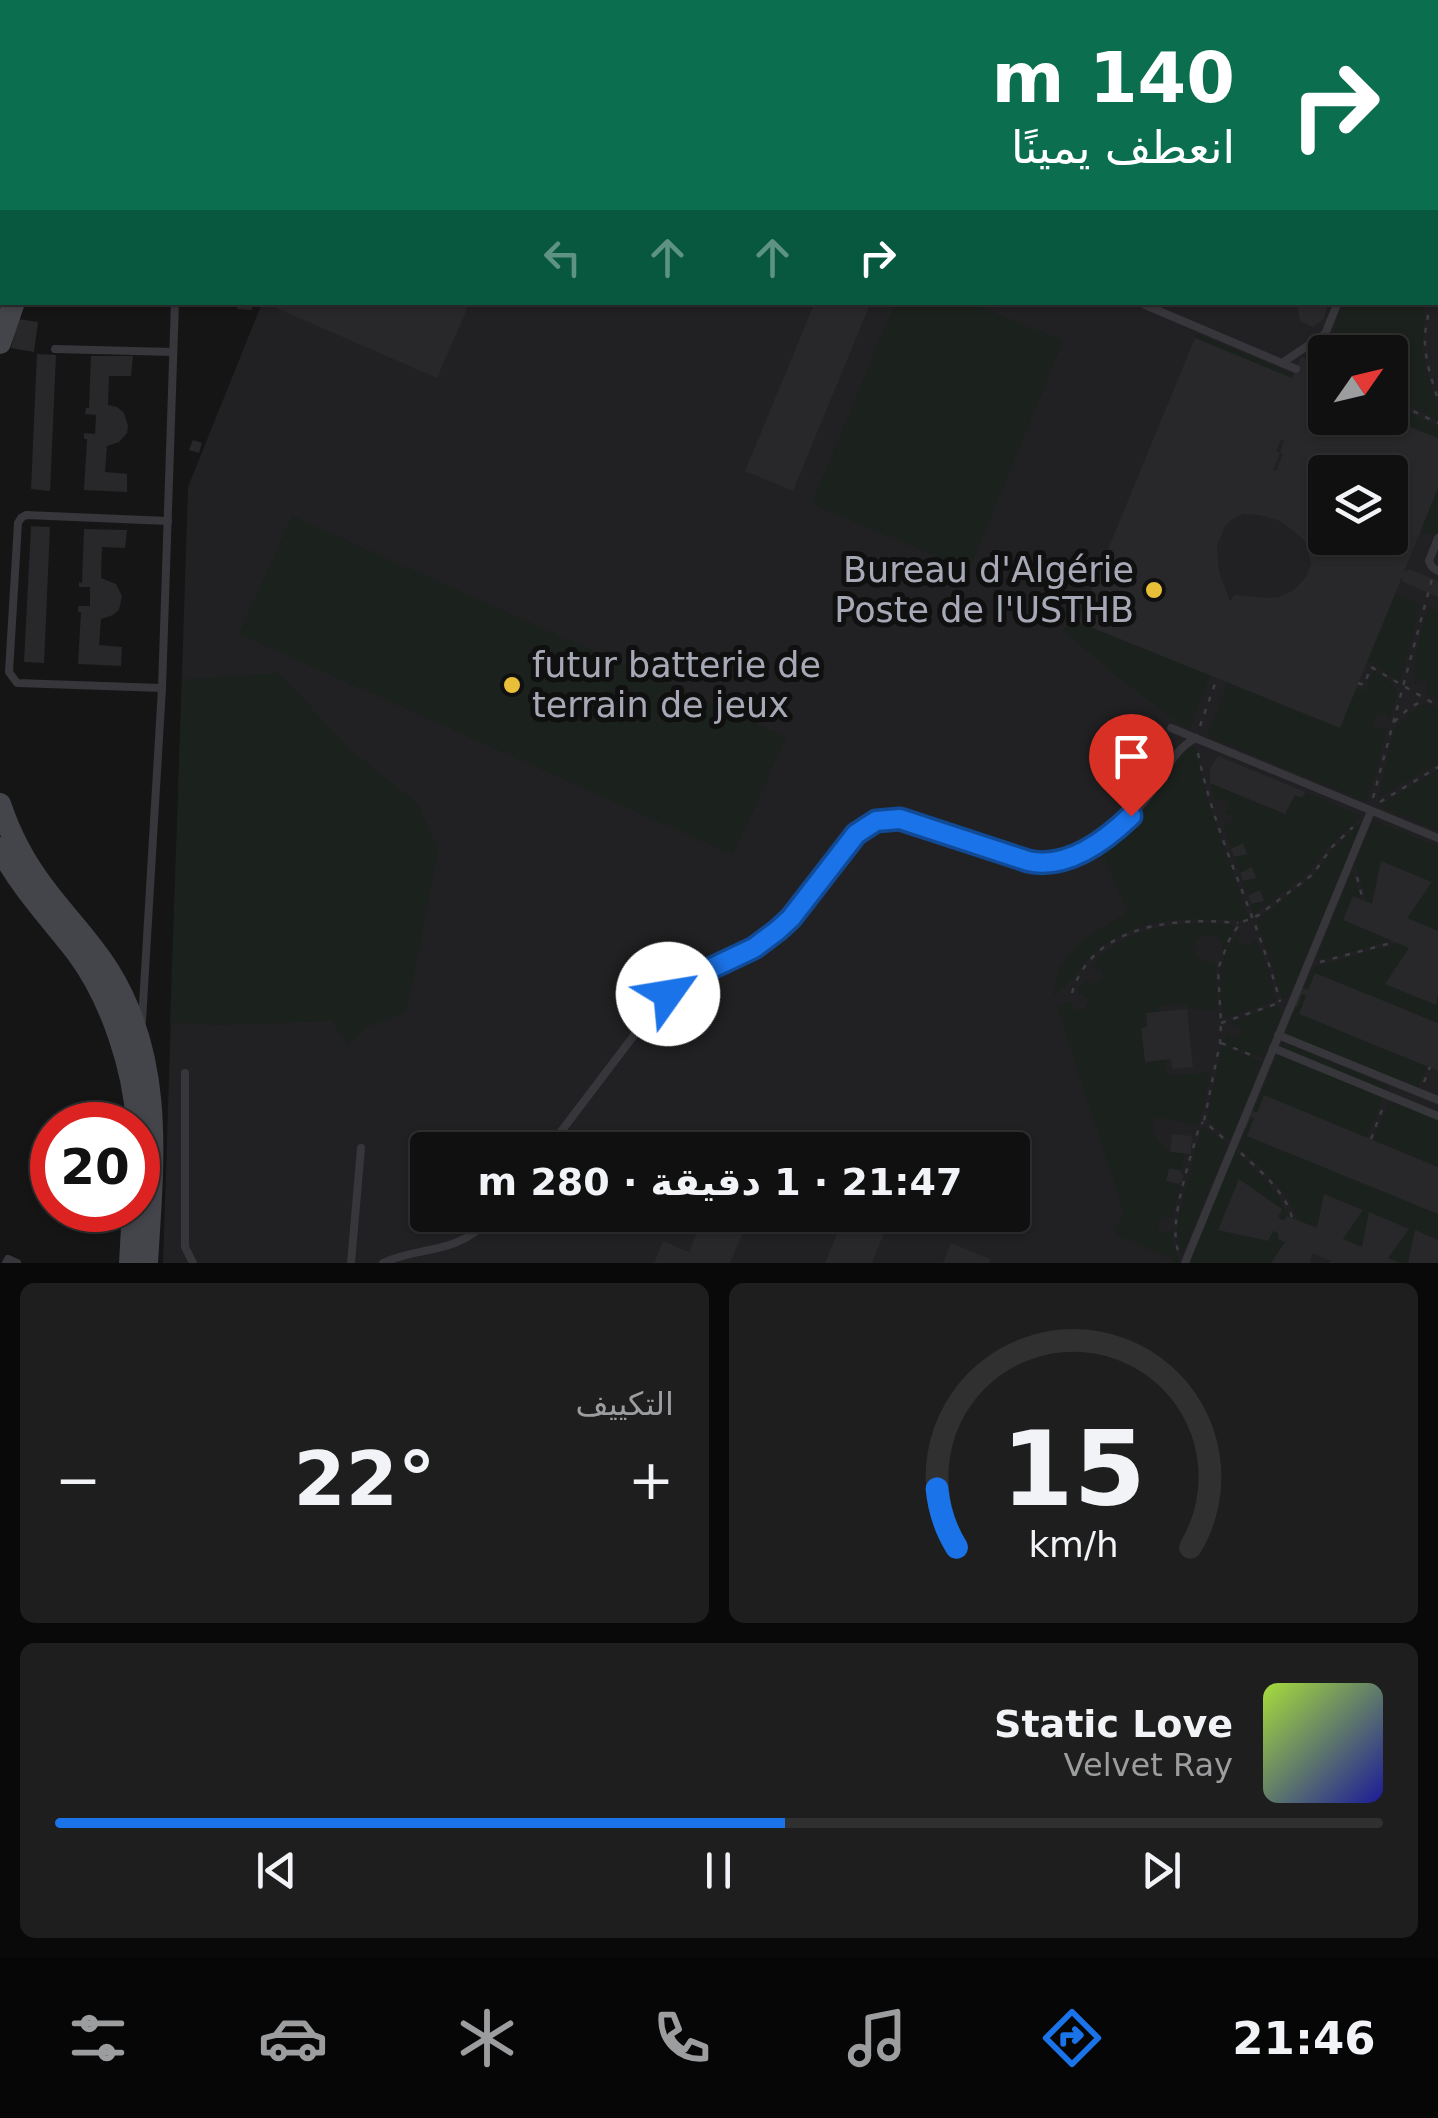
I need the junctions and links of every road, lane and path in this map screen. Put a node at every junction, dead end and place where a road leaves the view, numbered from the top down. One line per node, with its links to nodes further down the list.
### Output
1 (13, 305): 7 (main road)
2 (175, 305): 9 (lane)
3 (1145, 305): 10 (lane)
4 (1337, 305): 6 (lane)
5 (1430, 305): 12 (path)
6 (1325, 334): 10 (lane)
7 (0, 343)
8 (55, 348): 9 (lane)
9 (173, 352): 15 (lane)
10 (1282, 363): 11 (lane)
11 (1296, 369)
12 (1438, 399)
13 (1408, 409): 14 (path)
14 (1438, 423)
15 (168, 521): 21 (lane); 21 (lane)
16 (1438, 538): 17 (lane)
17 (1436, 570): 20 (path)
18 (1217, 678): 26 (path)
19 (1358, 682): 20 (path)
20 (1403, 687): 22 (path); 24 (path)
21 (162, 688): 43 (lane)
22 (1425, 699): 23 (path); 24 (path)
23 (1438, 706)
24 (1393, 723): 27 (path)
25 (1171, 728): 26 (lane)
26 (1196, 738): 29 (lane); 34 (path); 54 (lane)
27 (1438, 767)
28 (0, 804): 43 (main road)
29 (1371, 811): 30 (lane); 32 (lane); 34 (path)
30 (1438, 838)
31 (0, 848): 51 (main road)
32 (1351, 856): 33 (path); 37 (lane)
33 (1363, 900)
34 (1253, 919): 35 (path); 39 (path)
35 (1240, 924): 38 (path); 40 (path)
36 (1394, 942): 37 (path)
37 (1309, 960): 39 (lane)
38 (1072, 993)
39 (1285, 1004): 40 (path); 41 (lane)
40 (1221, 1023): 42 (path)
41 (1278, 1034): 44 (lane); 48 (lane)
42 (1220, 1043): 45 (path); 53 (path)
43 (141, 1046): 65 (main road)
44 (1273, 1048): 45 (lane); 49 (lane)
45 (1267, 1062): 56 (lane)
46 (1430, 1068): 48 (path)
47 (185, 1073): 66 (lane)
48 (1420, 1093): 50 (lane)
49 (1388, 1096): 52 (lane); 55 (path)
50 (1438, 1100)
51 (134, 1102)
52 (1438, 1116)
53 (1204, 1121): 56 (path); 61 (path)
54 (561, 1132)
55 (1370, 1139)
56 (1232, 1146): 58 (path); 69 (lane)
57 (361, 1148): 67 (lane)
58 (1292, 1218)
59 (132, 1232): 64 (main road)
60 (474, 1232): 68 (lane)
61 (1178, 1251)
62 (6, 1263): 63 (lane)
63 (17, 1263)
64 (130, 1263)
65 (147, 1263)
66 (193, 1263)
67 (351, 1263)
68 (383, 1263)
69 (1185, 1263)

